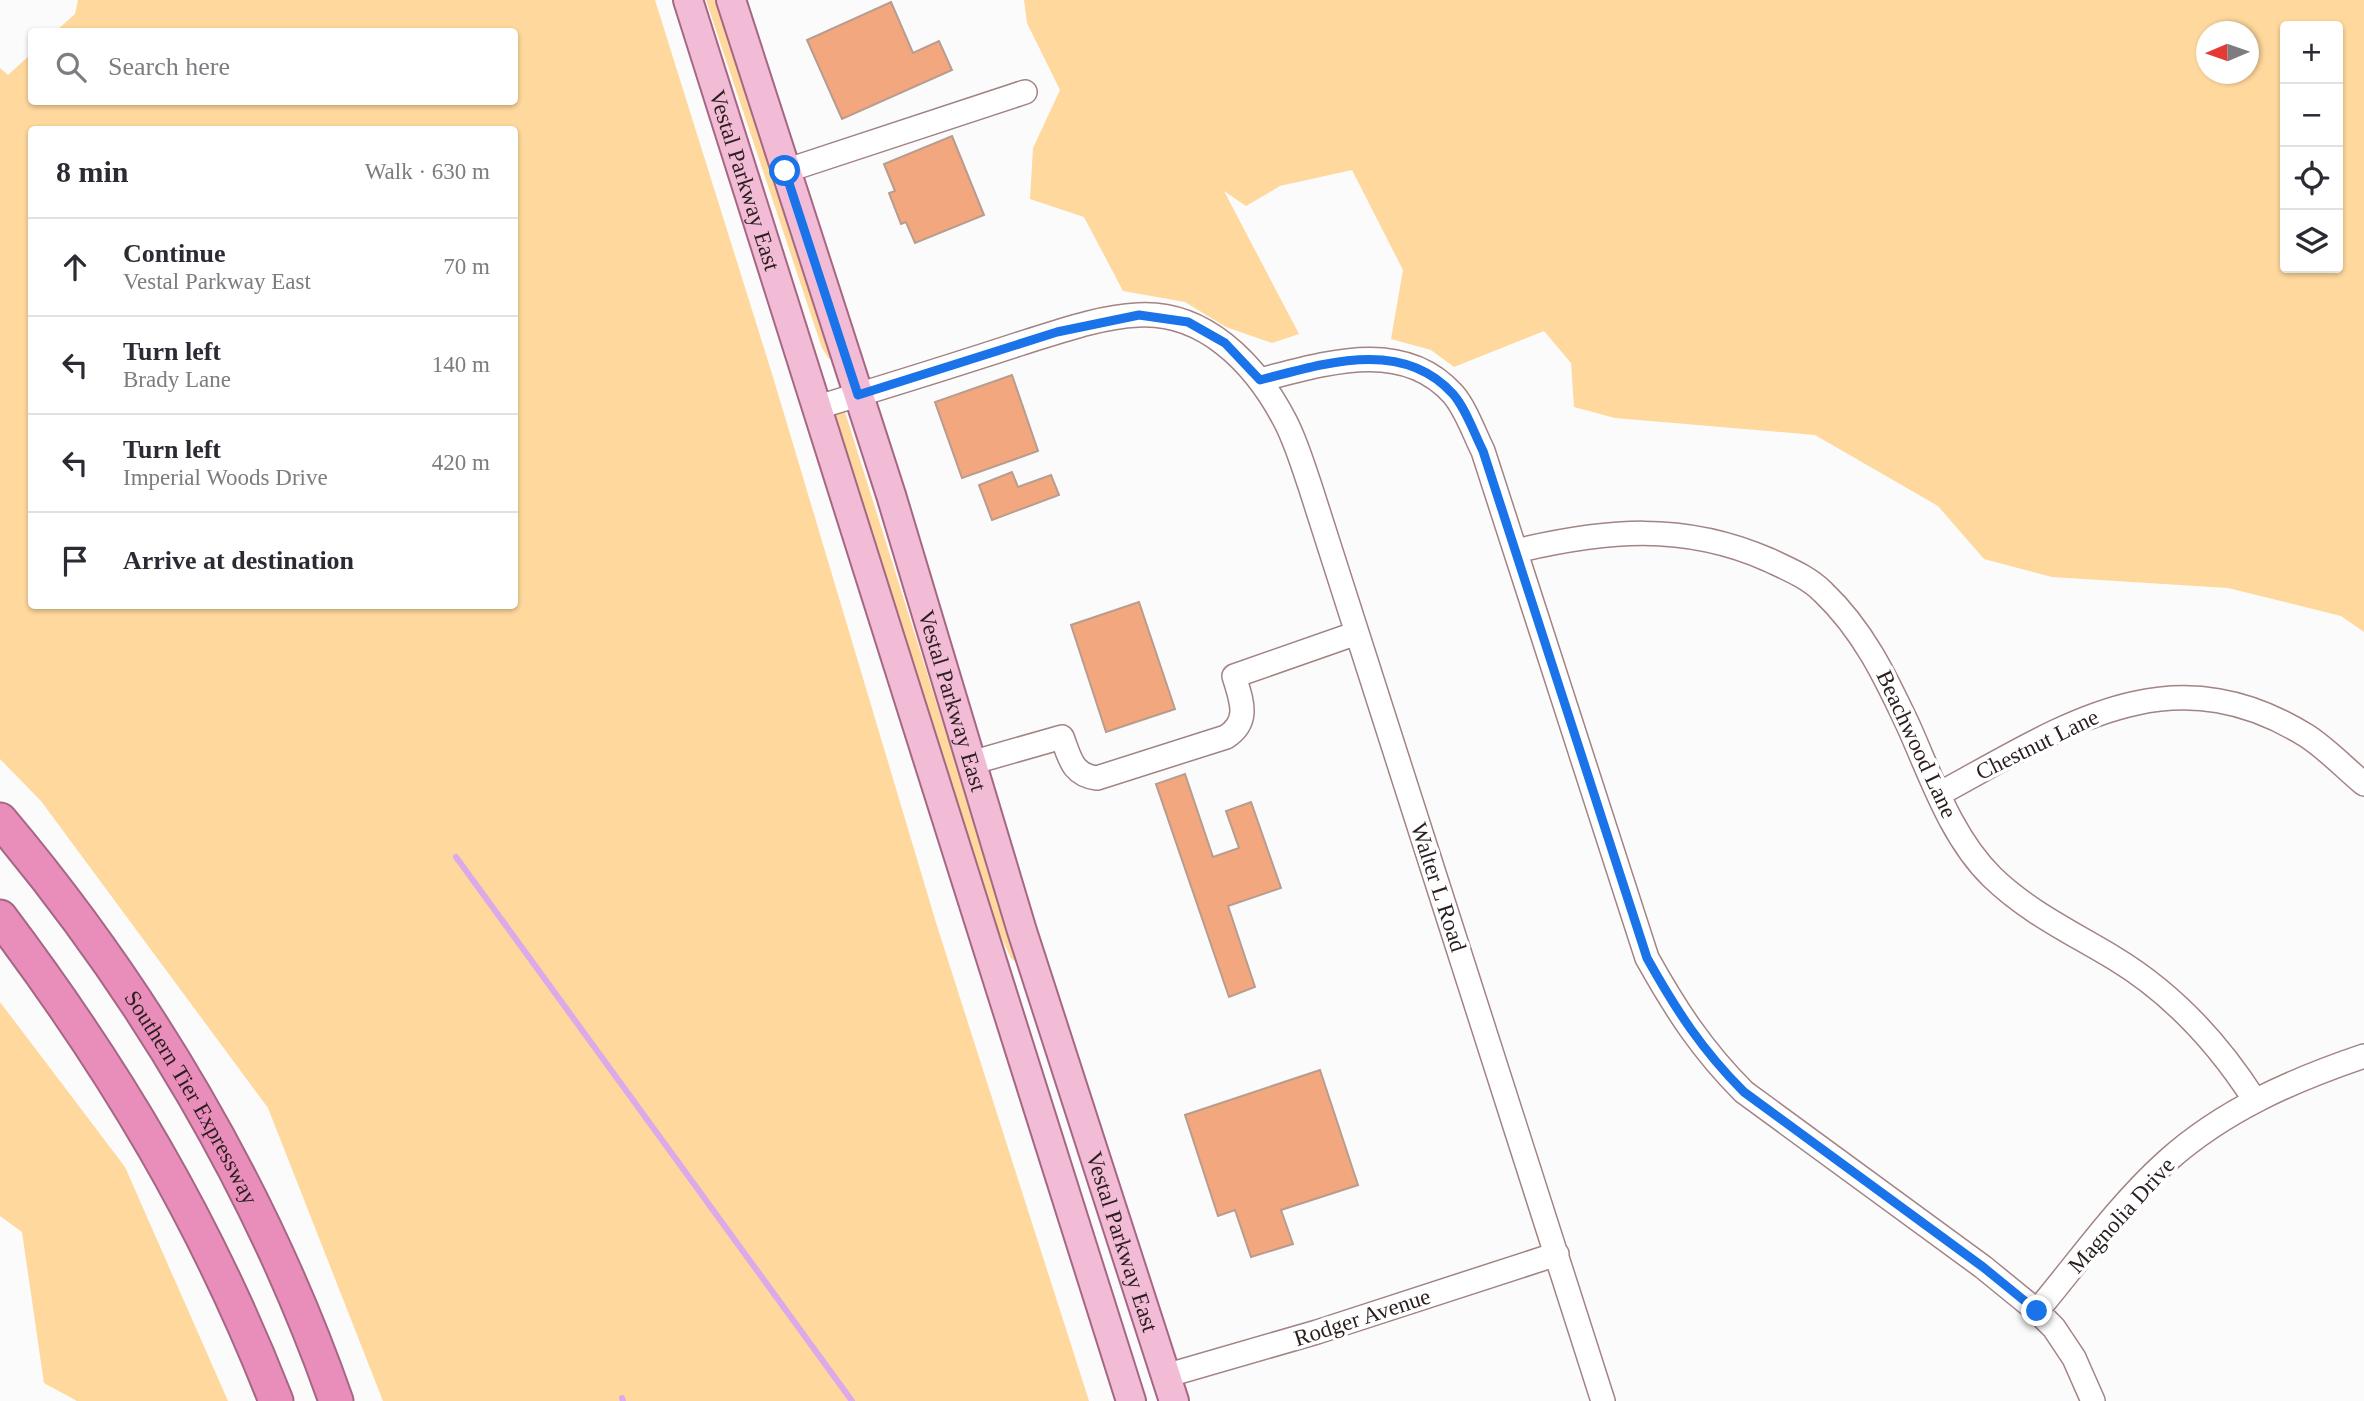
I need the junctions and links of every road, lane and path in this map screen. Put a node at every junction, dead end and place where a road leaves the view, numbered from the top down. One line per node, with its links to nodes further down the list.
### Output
1 (688, 0): 7 (main road, Vestal Parkway East)
2 (731, 0): 4 (main road, Vestal Parkway East)
3 (1025, 92): 4 (street)
4 (785, 171): 6 (main road, Vestal Parkway East)
5 (1260, 380): 6 (street, Walter L Road); 8 (street); 9 (street, Walter L Road)
6 (858, 395): 7 (street, Walter L Road); 10 (main road, Vestal Parkway East)
7 (815, 408): 22 (main road, Vestal Parkway East)
8 (1516, 551): 12 (street, Beachwood Lane); 18 (street)
9 (1357, 633): 10 (street); 17 (street, Walter L Road)
10 (971, 764): 19 (main road, Vestal Parkway East)
11 (2364, 785): 12 (street, Chestnut Lane)
12 (1939, 794): 16 (street, Beachwood Lane)
13 (0, 820): 21 (highway, Southern Tier Expressway)
14 (0, 917): 20 (highway)
15 (2364, 1056): 16 (street, Magnolia Drive)
16 (2254, 1099): 18 (street, Magnolia Drive)
17 (1557, 1254): 19 (street, Rodger Avenue); 23 (street, Walter L Road)
18 (2037, 1311): 24 (street)
19 (1170, 1389)
20 (276, 1401)
21 (336, 1401)
22 (1131, 1401)
23 (1603, 1401)
24 (2093, 1401)

